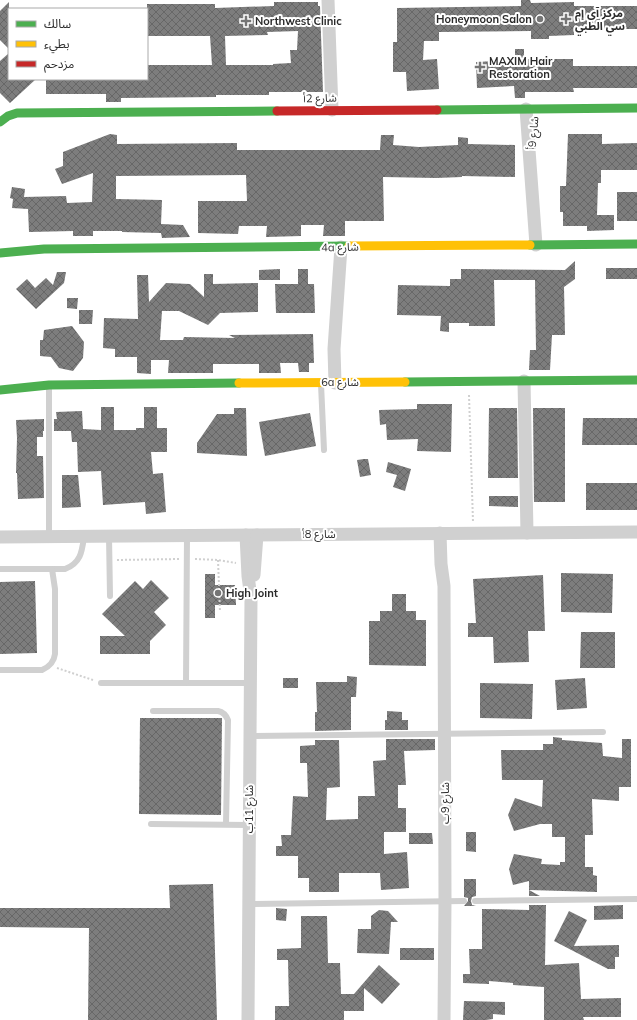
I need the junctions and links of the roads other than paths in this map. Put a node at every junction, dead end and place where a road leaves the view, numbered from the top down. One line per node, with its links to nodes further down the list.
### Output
1 (328, 0): 4 (street)
2 (531, 108): 3 (street, شارع 2أ); 4 (street, شارع 2أ); 8 (street, شارع 9أ)
3 (637, 108)
4 (332, 110): 5 (street, شارع 2أ)
5 (2, 120)
6 (0, 244): 10 (street, 4a شارع)
7 (637, 244): 8 (street, 4a شارع)
8 (531, 245): 9 (street, 4a شارع)
9 (336, 247): 10 (street, 4a شارع); 15 (street)
10 (44, 249): 11 (street, 4a شارع)
11 (0, 253)
12 (637, 380): 13 (street, 6a شارع)
13 (524, 381): 15 (street, 6a شارع); 22 (street)
14 (0, 382): 17 (street, 6a شارع)
15 (339, 382): 16 (street, 6a شارع)
16 (321, 383): 17 (street, 6a شارع); 19 (lane)
17 (46, 385): 18 (street, 6a شارع); 28 (lane)
18 (0, 390)
19 (324, 450)
20 (637, 532): 22 (street, شارع 8أ)
21 (445, 533): 22 (street, شارع 8أ); 23 (street, شارع 8أ); 39 (street, شارع 9ب)
22 (527, 533)
23 (252, 535): 26 (street, شارع 8أ); 32 (street, شارع 11ب); 32 (street, شارع 11ب)
24 (84, 536): 25 (street, شارع 8أ); 28 (street, شارع 8أ); 30 (lane)
25 (109, 536): 26 (street, شارع 8أ); 31 (lane)
26 (187, 536): 35 (lane)
27 (0, 537): 28 (street, شارع 8أ)
28 (49, 537)
29 (0, 569): 30 (lane)
30 (52, 569): 33 (lane)
31 (110, 596)
32 (251, 598): 36 (street, شارع 11ب)
33 (0, 670)
34 (101, 683): 35 (lane)
35 (186, 683): 36 (lane)
36 (250, 683): 40 (street, شارع 11ب)
37 (153, 711): 42 (lane)
38 (603, 732): 39 (lane)
39 (445, 734): 40 (lane); 45 (street, شارع 9ب)
40 (250, 736): 43 (street, شارع 11ب)
41 (151, 824): 42 (lane)
42 (226, 824): 43 (lane)
43 (249, 825): 48 (street, شارع 11ب)
44 (637, 899): 47 (lane)
45 (445, 901): 46 (lane); 48 (lane); 50 (street, شارع 9ب)
46 (464, 901)
47 (475, 901)
48 (249, 904): 49 (street, شارع 11ب)
49 (248, 1020)
50 (444, 1020)

